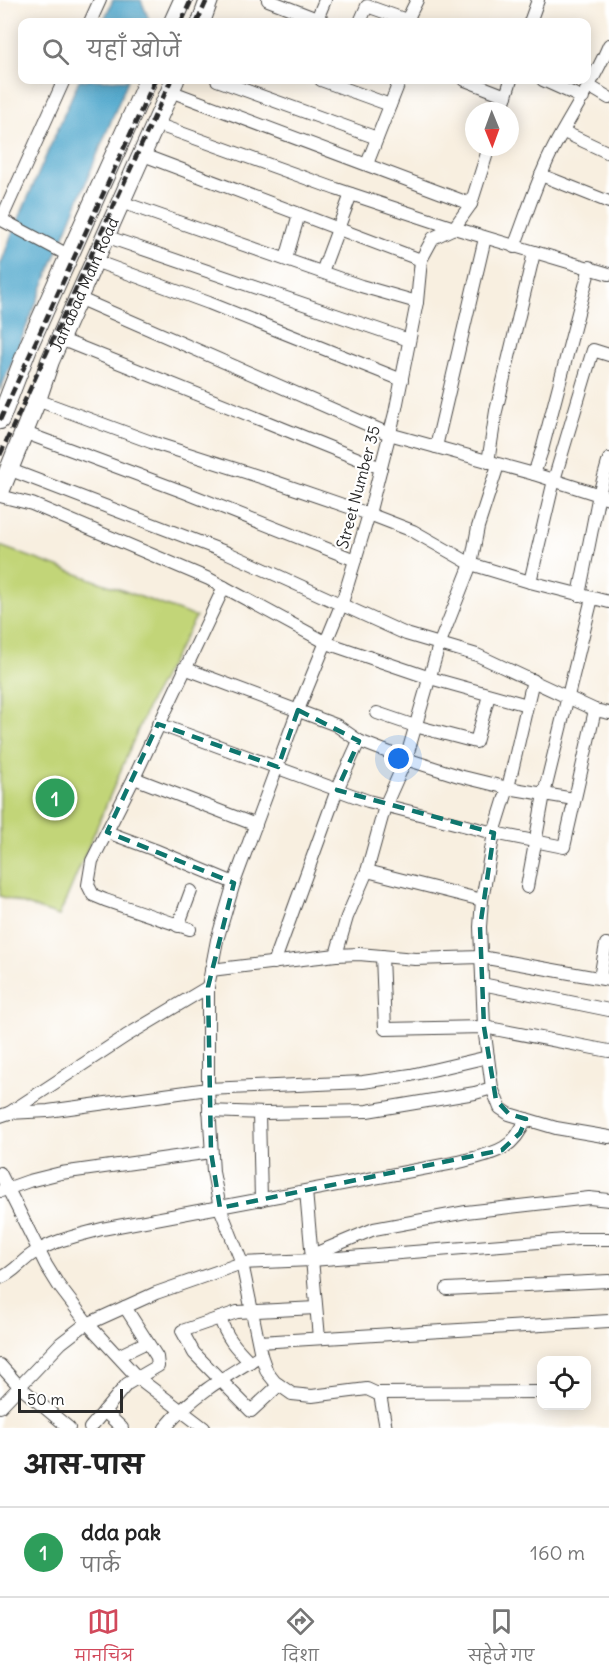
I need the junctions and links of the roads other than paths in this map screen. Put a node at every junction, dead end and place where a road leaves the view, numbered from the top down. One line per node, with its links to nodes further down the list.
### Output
1 (100, 0): 8 (street)
2 (183, 0): 9 (main road)
3 (209, 0): 10 (main road)
4 (268, 0): 11 (street)
5 (325, 0): 12 (street)
6 (417, 0): 15 (street)
7 (536, 1): 16 (street)
8 (92, 18)
9 (175, 18)
10 (202, 18)
11 (313, 18)
12 (322, 18)
13 (362, 18): 14 (street)
14 (398, 18)
15 (410, 18)
16 (531, 18)
17 (609, 46): 18 (street)
18 (591, 82)
19 (62, 84): 47 (street)
20 (146, 84): 54 (main road, Jafrabad Main Road)
21 (228, 84): 36 (street)
22 (332, 84): 33 (street)
23 (398, 84): 33 (street)
24 (475, 84): 29 (street)
25 (510, 84): 29 (street)
26 (552, 84): 30 (street)
27 (173, 85): 34 (main road, Jafrabad Main Road); 40 (street)
28 (589, 86): 30 (street); 31 (street)
29 (506, 96): 32 (street)
30 (583, 98): 35 (street)
31 (609, 98)
32 (504, 102)
33 (390, 105): 36 (street)
34 (156, 124): 38 (main road, Jafrabad Main Road); 42 (street)
35 (564, 132): 37 (street); 41 (street)
36 (377, 138): 40 (street)
37 (609, 153)
38 (143, 155): 43 (main road, Jafrabad Main Road); 46 (street)
39 (486, 156): 45 (street)
40 (367, 164): 45 (street)
41 (541, 175): 44 (street); 52 (street)
42 (351, 194): 48 (street); 49 (street)
43 (121, 202): 50 (main road, Jafrabad Main Road); 55 (street)
44 (609, 202)
45 (471, 204): 49 (street)
46 (299, 214): 48 (street); 55 (street)
47 (1, 219): 54 (street)
48 (337, 228): 56 (street); 59 (street)
49 (454, 228): 51 (street); 56 (street)
50 (105, 236): 57 (main road, Jafrabad Main Road); 64 (street)
51 (485, 238): 52 (street); 71 (street)
52 (514, 247): 53 (street)
53 (534, 253): 58 (street); 73 (street)
54 (70, 256): 68 (main road, Jafrabad Main Road)
55 (286, 259): 59 (street)
56 (421, 260): 62 (street, Street Number 35)
57 (94, 261): 61 (main road, Jafrabad Main Road); 66 (street)
58 (590, 267): 60 (street); 76 (street)
59 (321, 272): 62 (street)
60 (609, 274)
61 (78, 298): 63 (main road, Jafrabad Main Road); 70 (street)
62 (417, 302): 64 (street, Street Number 35)
63 (60, 339): 67 (main road, Jafrabad Main Road); 74 (street)
64 (409, 340): 66 (street, Street Number 35)
65 (609, 355): 77 (street)
66 (402, 380): 70 (street, Street Number 35)
67 (37, 400): 69 (main road, Jafrabad Main Road); 80 (street)
68 (0, 420)
69 (23, 432): 75 (main road, Jafrabad Main Road); 81 (street)
70 (389, 434): 71 (street); 74 (street, Street Number 35)
71 (436, 447): 73 (street)
72 (609, 462): 79 (street)
73 (493, 463): 76 (street); 82 (street)
74 (381, 468): 80 (street, Street Number 35)
75 (8, 469): 78 (main road, Jafrabad Main Road); 88 (street)
76 (534, 474): 77 (street)
77 (554, 480): 79 (street); 83 (street)
78 (0, 494): 84 (street)
79 (604, 496): 85 (street)
80 (369, 514): 81 (street, Street Number 35); 82 (street)
81 (355, 560): 88 (street, Street Number 35)
82 (471, 564): 83 (street); 90 (street)
83 (530, 582): 85 (street)
84 (224, 587): 89 (street); 91 (street)
85 (579, 595): 86 (street)
86 (592, 598): 87 (street); 95 (street)
87 (609, 602)
88 (342, 603): 89 (street, Street Number 35); 90 (street)
89 (327, 643): 92 (street); 97 (street, Street Number 35)
90 (440, 645): 92 (street); 93 (street)
91 (184, 668): 97 (street); 101 (street)
92 (430, 678): 94 (street); 102 (street)
93 (533, 680): 95 (street); 96 (street)
94 (489, 695): 96 (street); 102 (street)
95 (567, 697): 98 (street); 109 (street)
96 (527, 705): 107 (street)
97 (298, 710): 103 (street); 105 (street, Street Number 35)
98 (595, 710): 100 (street); 110 (street)
99 (377, 713): 102 (street)
100 (609, 713)
101 (158, 724): 105 (street); 106 (street)
102 (415, 726): 104 (street)
103 (359, 741): 104 (street); 108 (street)
104 (406, 759): 107 (street); 111 (street)
105 (278, 767): 108 (street); 112 (street, Street Number 35)
106 (134, 778): 112 (street); 113 (street)
107 (508, 788): 109 (street); 114 (street)
108 (337, 790): 111 (street); 125 (street)
109 (544, 794): 110 (street); 115 (street)
110 (574, 799): 115 (street)
111 (385, 806): 114 (street); 116 (street)
112 (256, 825): 117 (street, Street Number 35)
113 (107, 832): 117 (street); 119 (street)
114 (494, 832): 115 (street); 120 (street)
115 (535, 841): 118 (street)
116 (367, 871): 120 (street); 122 (street)
117 (234, 883): 126 (street, Street Number 35)
118 (527, 887)
119 (191, 891)
120 (482, 900): 124 (street)
121 (609, 945): 127 (street)
122 (336, 955): 123 (street); 125 (street)
123 (382, 956): 124 (street); 131 (street)
124 (481, 957): 127 (street); 128 (street)
125 (274, 963): 126 (street)
126 (211, 970): 129 (street, Street Number 35)
127 (605, 979)
128 (482, 984): 130 (street); 131 (street)
129 (208, 987): 135 (street, Street Number 35); 138 (street)
130 (609, 1010)
131 (484, 1027): 132 (street); 133 (street)
132 (609, 1051)
133 (488, 1057): 134 (street); 135 (street)
134 (492, 1088): 137 (street); 139 (street)
135 (208, 1089): 136 (street, Street Number 35); 138 (street)
136 (209, 1111): 137 (street); 141 (street, Street Number 35)
137 (259, 1113): 145 (street)
138 (4, 1114)
139 (526, 1119): 140 (street); 144 (street)
140 (609, 1137)
141 (211, 1152): 143 (street); 147 (street, Street Number 35)
142 (0, 1173): 143 (street)
143 (4, 1190): 149 (street)
144 (306, 1191): 145 (street); 150 (street)
145 (261, 1200): 147 (street)
146 (609, 1200): 150 (street)
147 (220, 1208): 149 (street); 151 (street, Street Number 35)
148 (609, 1239): 150 (street)
149 (39, 1251): 152 (street); 160 (street)
150 (312, 1257): 151 (street); 156 (street)
151 (242, 1263): 155 (street); 157 (street, Street Number 35)
152 (0, 1278)
153 (609, 1281): 154 (street)
154 (447, 1289)
155 (125, 1307): 160 (street); 162 (street)
156 (316, 1308): 157 (street); 161 (street)
157 (251, 1310): 158 (street); 163 (street, Street Number 35)
158 (220, 1318): 166 (street); 169 (street)
159 (609, 1321): 161 (street)
160 (88, 1324): 165 (street); 171 (street)
161 (319, 1338): 163 (street)
162 (147, 1342): 165 (street); 168 (street)
163 (259, 1342): 164 (street, Street Number 35)
164 (261, 1355): 166 (street); 170 (street, Street Number 35)
165 (118, 1356): 168 (street)
166 (250, 1362): 169 (street)
167 (0, 1365): 171 (street)
168 (137, 1377): 175 (street); 176 (street)
169 (219, 1381): 170 (street); 175 (street)
170 (279, 1385): 173 (street)
171 (19, 1386): 174 (street); 177 (street)
172 (537, 1392): 173 (street)
173 (376, 1394): 182 (street)
174 (0, 1407)
175 (180, 1411): 180 (street); 181 (street)
176 (104, 1412): 178 (street); 179 (street)
177 (69, 1428)
178 (90, 1428)
179 (122, 1428)
180 (165, 1428)
181 (204, 1428)
182 (386, 1428)

